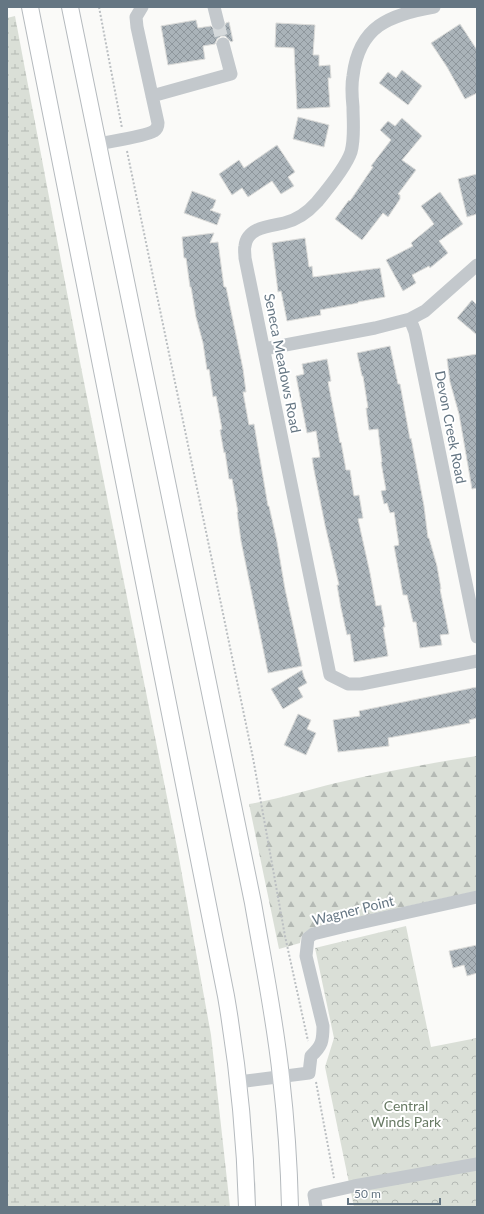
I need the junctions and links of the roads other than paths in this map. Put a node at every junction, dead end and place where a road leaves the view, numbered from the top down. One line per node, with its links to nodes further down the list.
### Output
1 (30, 7): 17 (main road)
2 (70, 7): 9 (main road)
3 (142, 7): 8 (street)
4 (214, 7): 6 (street)
5 (434, 7): 12 (street, Seneca Meadows Road)
6 (218, 23)
7 (223, 44): 8 (street)
8 (152, 96): 9 (street)
9 (98, 144): 16 (main road)
10 (477, 265): 11 (street)
11 (410, 319): 12 (street); 13 (street, Devon Creek Road)
12 (264, 349): 14 (street, Seneca Meadows Road)
13 (477, 637)
14 (477, 661)
15 (477, 897): 16 (street, Wagner Point)
16 (281, 1076): 17 (street); 21 (main road)
17 (238, 1082): 20 (main road)
18 (477, 1164): 19 (street)
19 (315, 1201)
20 (247, 1207)
21 (290, 1207)

